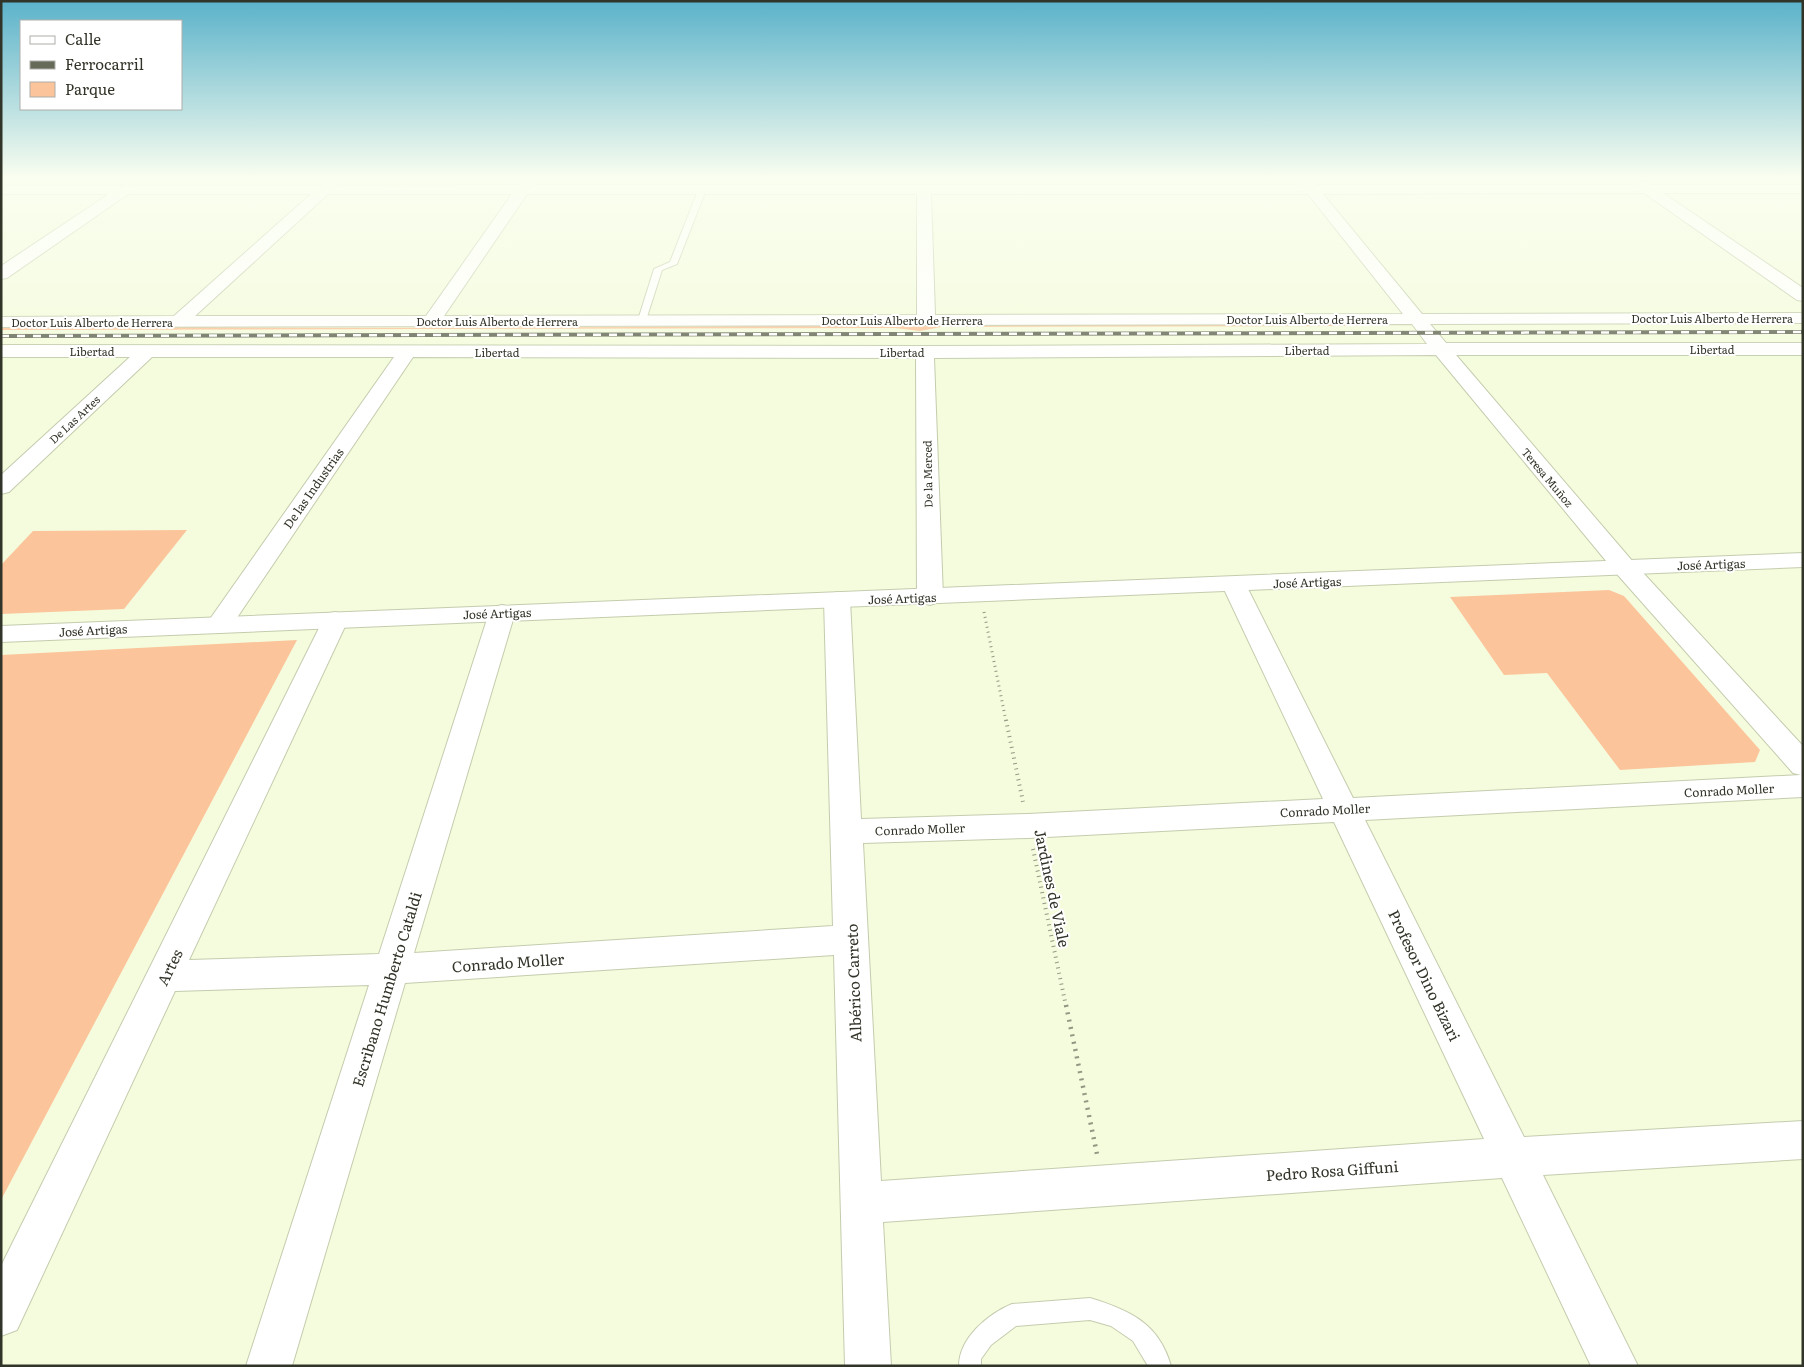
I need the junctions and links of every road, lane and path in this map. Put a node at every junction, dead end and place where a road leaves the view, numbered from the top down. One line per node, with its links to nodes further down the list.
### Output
1 (47, 243): 8 (street)
2 (266, 243): 16 (street)
3 (485, 243): 12 (street)
4 (681, 243): 13 (lane)
5 (925, 243): 14 (street)
6 (1356, 243): 10 (street, Teresa Muñoz)
7 (1726, 243): 9 (street)
8 (1, 274)
9 (1803, 296)
10 (1416, 318): 11 (street, Doctor Luis Alberto de Herrera); 14 (street, Doctor Luis Alberto de Herrera); 17 (street, Teresa Muñoz)
11 (1803, 318)
12 (431, 320): 13 (street, Doctor Luis Alberto de Herrera); 16 (street, Doctor Luis Alberto de Herrera)
13 (642, 320): 14 (street, Doctor Luis Alberto de Herrera)
14 (926, 320)
15 (1, 322): 16 (street, Doctor Luis Alberto de Herrera)
16 (179, 322)
17 (1441, 349): 18 (street, Libertad); 22 (street, Libertad); 25 (street, Teresa Muñoz)
18 (1803, 349)
19 (1, 351): 20 (street, Libertad)
20 (147, 351): 21 (street, Libertad); 23 (street, De Las Artes)
21 (407, 352): 22 (street, Libertad); 32 (street, De las Industrias)
22 (925, 352): 28 (street, De la Merced)
23 (1, 487)
24 (1803, 560): 25 (street, José Artigas)
25 (1625, 568): 26 (street, José Artigas); 34 (street, Teresa Muñoz)
26 (1234, 585): 27 (street, José Artigas); 36 (street, Profesor Dino Bizari)
27 (980, 595): 28 (street, José Artigas); 37 (path, Jardines de Viale)
28 (930, 597): 29 (street, José Artigas)
29 (837, 600): 30 (street, José Artigas); 38 (street, Albérico Carreto)
30 (502, 613): 31 (street, José Artigas); 40 (street, Escribano Humberto Cataldi)
31 (335, 620): 32 (street, José Artigas); 41 (street, Artes)
32 (219, 624): 33 (street, José Artigas)
33 (1, 634)
34 (1803, 765)
35 (1803, 786): 36 (street, Conrado Moller)
36 (1344, 810): 37 (street, Conrado Moller); 43 (street, Profesor Dino Bizari)
37 (1028, 826): 38 (street, Conrado Moller); 44 (path, Jardines de Viale)
38 (847, 831): 39 (street, Albérico Carreto)
39 (851, 939): 40 (street, Conrado Moller); 45 (street, Albérico Carreto)
40 (392, 969): 41 (street, Conrado Moller); 47 (street, Escribano Humberto Cataldi)
41 (165, 976): 46 (street, Artes)
42 (1803, 1140): 43 (street, Pedro Rosa Giffuni)
43 (1514, 1158): 44 (street, Pedro Rosa Giffuni); 51 (street, Profesor Dino Bizari)
44 (1103, 1186): 45 (street, Pedro Rosa Giffuni)
45 (862, 1203): 48 (street, Albérico Carreto)
46 (1, 1314)
47 (269, 1366)
48 (868, 1366)
49 (970, 1366): 50 (lane)
50 (1160, 1366)
51 (1615, 1366)

